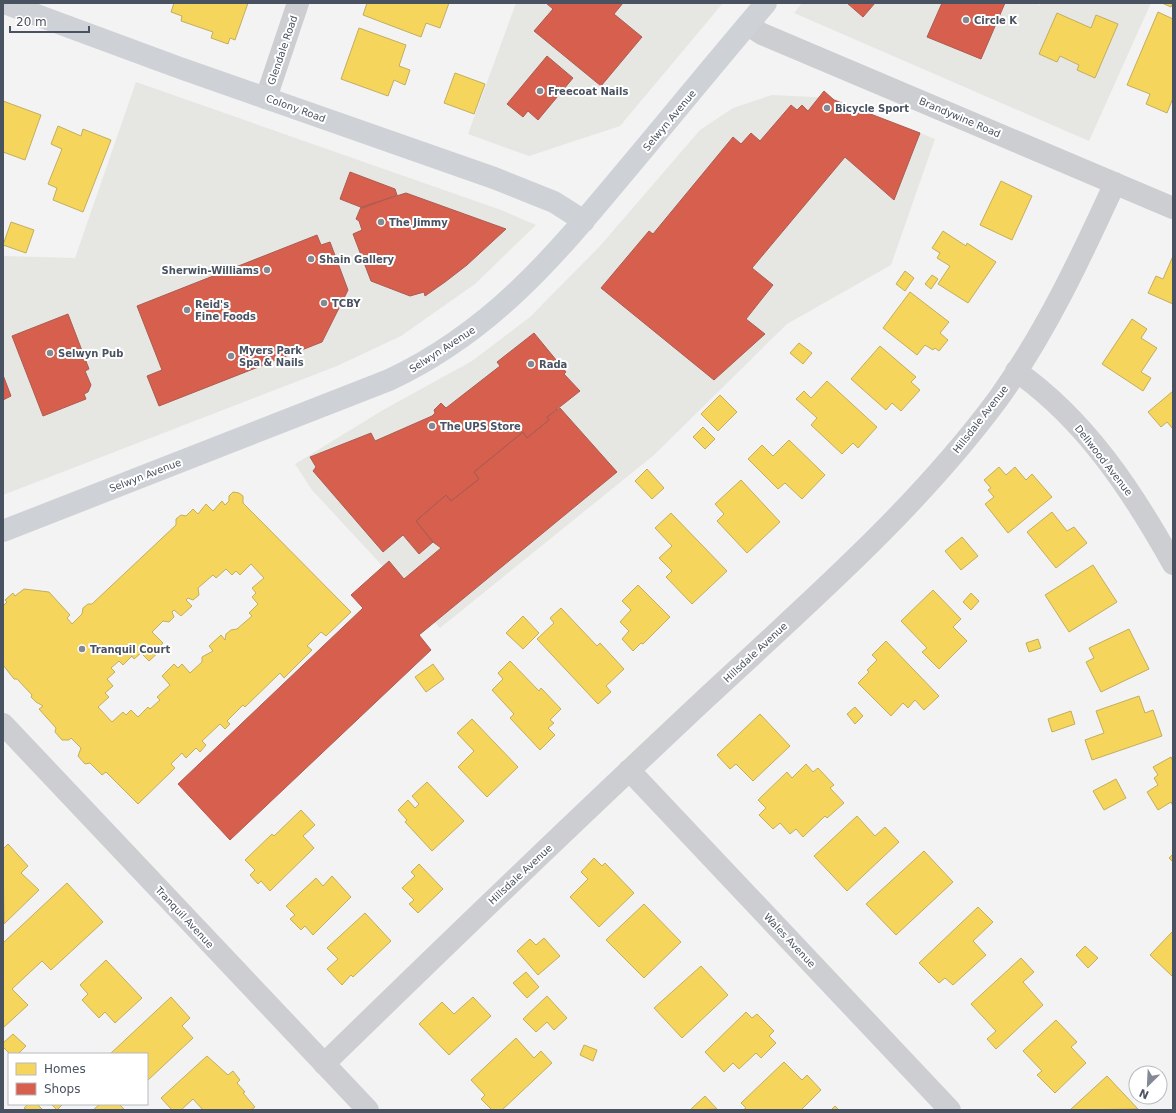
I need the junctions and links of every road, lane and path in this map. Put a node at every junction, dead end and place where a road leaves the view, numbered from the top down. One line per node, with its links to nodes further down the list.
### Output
1 (4, 3): 5 (street, Colony Road)
2 (298, 3): 5 (street, Glendale Road)
3 (766, 3): 4 (street, Selwyn Avenue)
4 (748, 25): 6 (street, Brandywine Road); 8 (street, Selwyn Avenue)
5 (266, 98): 8 (street, Colony Road)
6 (1115, 183): 7 (street, Brandywine Road); 9 (street, Hillsdale Avenue)
7 (1173, 208)
8 (584, 221): 10 (street, Selwyn Avenue)
9 (1016, 371): 11 (street, Dellwood Avenue); 13 (street, Hillsdale Avenue)
10 (3, 530)
11 (1173, 564)
12 (3, 724): 14 (street, Tranquil Avenue)
13 (629, 770): 14 (street, Hillsdale Avenue); 16 (street, Wales Avenue)
14 (324, 1064): 15 (street, Tranquil Avenue)
15 (368, 1110)
16 (950, 1110)

